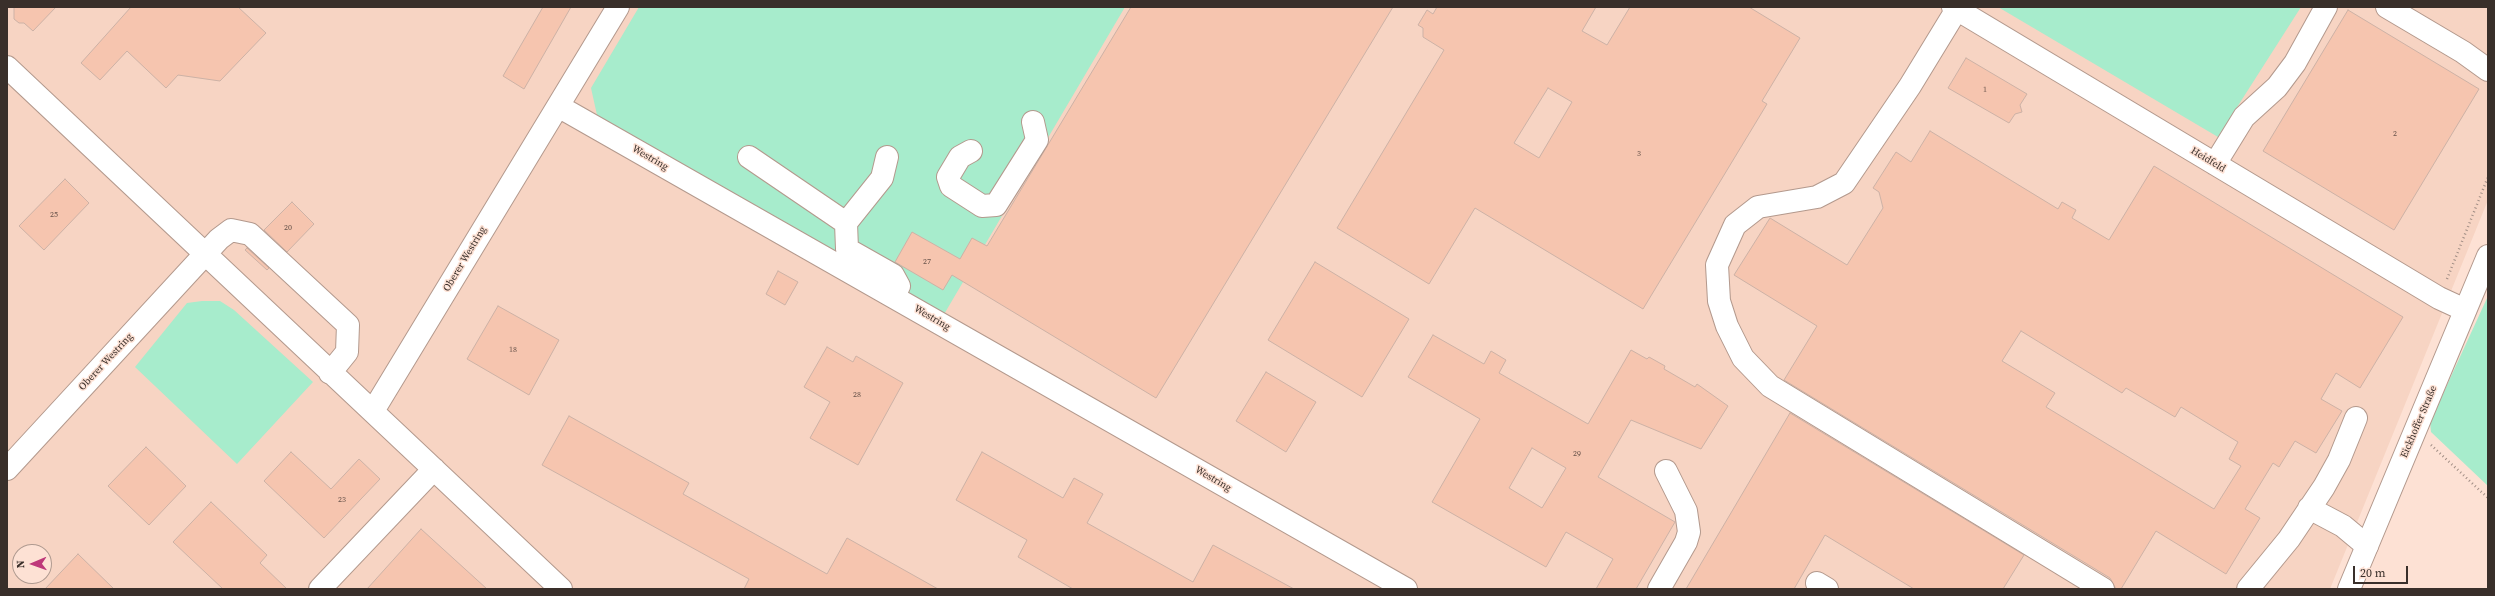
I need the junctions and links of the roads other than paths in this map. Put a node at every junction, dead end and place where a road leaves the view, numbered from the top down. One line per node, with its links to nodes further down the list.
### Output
1 (618, 7): 7 (street)
2 (2326, 7): 12 (street)
3 (2387, 7): 6 (street)
4 (1955, 8): 12 (street, Heidfeld); 30 (street)
5 (7, 67): 14 (street)
6 (2488, 70)
7 (558, 106): 16 (street, Westring); 19 (street, Oberer Westring)
8 (1033, 122): 9 (street)
9 (971, 151)
10 (749, 157): 13 (street)
11 (887, 157): 13 (street)
12 (2215, 164): 17 (street, Heidfeld)
13 (846, 223): 16 (street)
14 (205, 254): 18 (street); 18 (street, Oberer Westring); 21 (street, Oberer Westring)
15 (2488, 256): 17 (street, Eickhoffer Straße)
16 (893, 296): 28 (street, Westring)
17 (2466, 310): 25 (street, Eickhoffer Straße)
18 (330, 373): 19 (street)
19 (373, 411): 22 (street)
20 (2356, 418): 24 (street)
21 (7, 469)
22 (434, 469): 26 (street); 27 (street)
23 (1666, 471): 29 (street)
24 (2309, 508): 25 (street); 31 (street)
25 (2367, 546): 32 (street, Eickhoffer Straße)
26 (320, 589)
27 (561, 589)
28 (1406, 589)
29 (1659, 589)
30 (2103, 589)
31 (2248, 589)
32 (2349, 589)

